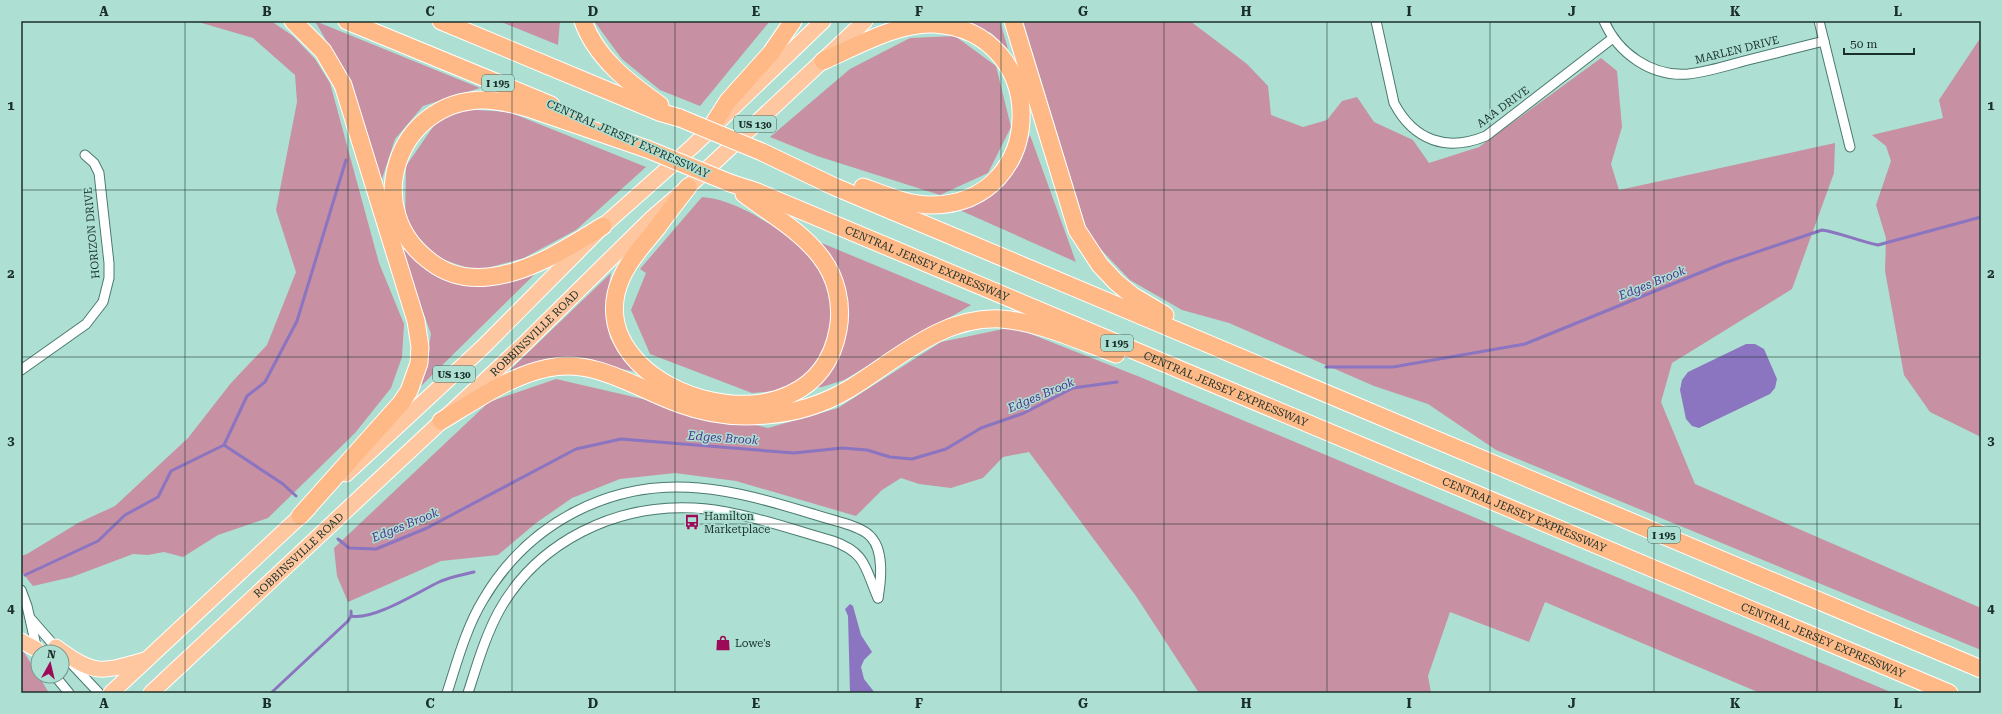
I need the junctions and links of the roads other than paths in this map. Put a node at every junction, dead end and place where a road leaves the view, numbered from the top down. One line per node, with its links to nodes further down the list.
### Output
1 (293, 21): 28 (highway)
2 (347, 21): 18 (highway, CENTRAL JERSEY EXPRESSWAY / I 195)
3 (440, 21): 15 (highway, I 195)
4 (583, 21): 15 (highway)
5 (793, 21): 16 (highway)
6 (823, 21): 16 (highway, US 130)
7 (865, 21): 14 (highway, ROBBINSVILLE ROAD / US 130)
8 (1013, 21): 25 (highway)
9 (1376, 21): 12 (street, AAA DRIVE)
10 (1604, 21): 12 (street, MARLEN DRIVE)
11 (1819, 21): 13 (street)
12 (1612, 38): 13 (street, MARLEN DRIVE)
13 (1824, 41): 17 (street)
14 (823, 61): 19 (highway); 22 (highway, ROBBINSVILLE ROAD / US 130)
15 (680, 118): 19 (highway, I 195, bridge)
16 (712, 126): 23 (highway, US 130)
17 (1850, 147)
18 (648, 149): 21 (highway, CENTRAL JERSEY EXPRESSWAY / I 195, bridge); 23 (highway)
19 (762, 152): 25 (highway, I 195)
20 (85, 155): 24 (street, HORIZON DRIVE)
21 (730, 183): 22 (highway); 27 (highway, CENTRAL JERSEY EXPRESSWAY / I 195)
22 (688, 187): 26 (highway, ROBBINSVILLE ROAD / US 130)
23 (603, 226): 28 (highway, US 130)
24 (21, 370)
25 (1334, 397): 39 (highway, I 195)
26 (441, 420): 27 (highway); 37 (highway, ROBBINSVILLE ROAD / US 130)
27 (1505, 506): 48 (highway, CENTRAL JERSEY EXPRESSWAY / I 195)
28 (300, 516): 36 (highway, US 130)
29 (21, 590): 30 (street)
30 (30, 618): 32 (street); 33 (street)
31 (21, 641): 34 (highway)
32 (36, 644)
33 (53, 644)
34 (30, 646)
35 (70, 658): 36 (highway)
36 (148, 659): 43 (highway, US 130)
37 (188, 659): 44 (highway, ROBBINSVILLE ROAD / US 130); 45 (highway)
38 (70, 663): 42 (street)
39 (1981, 668)
40 (62, 684): 41 (street)
41 (69, 693)
42 (99, 693)
43 (111, 693)
44 (151, 693)
45 (168, 693)
46 (447, 693): 47 (street)
47 (468, 693)
48 (1949, 693)

